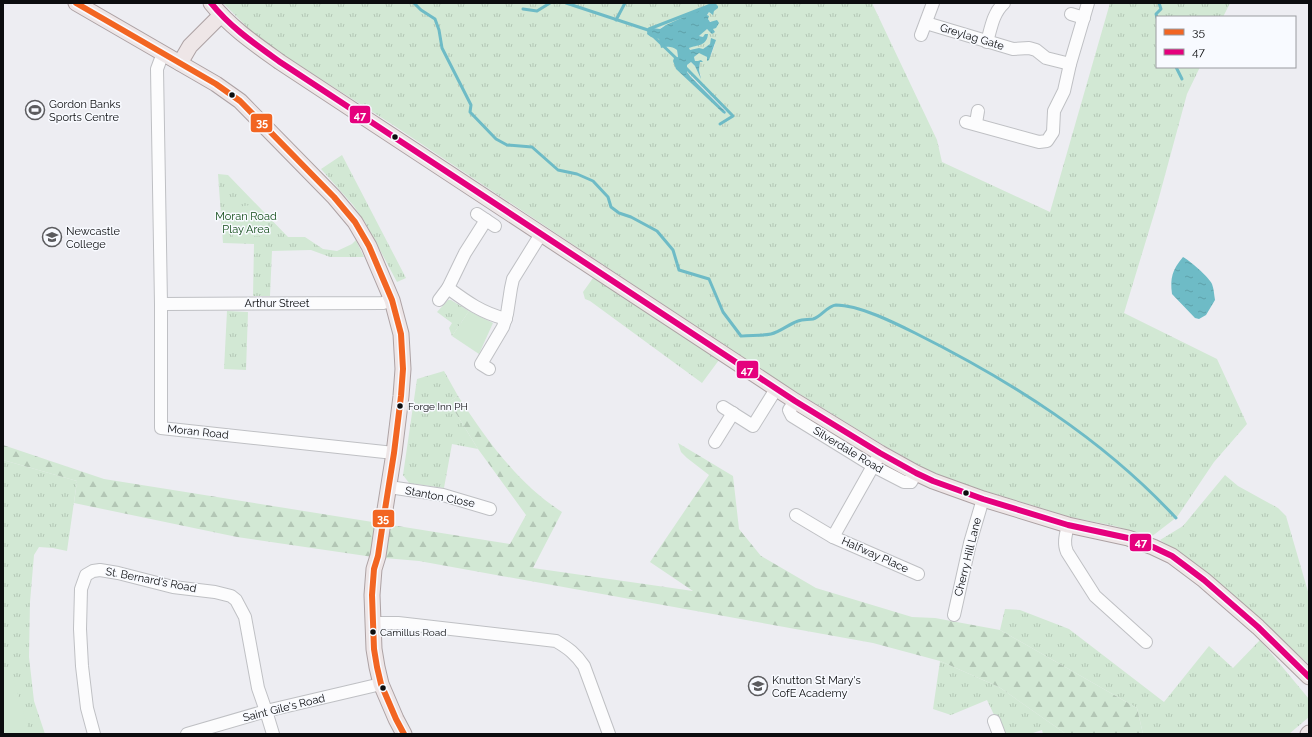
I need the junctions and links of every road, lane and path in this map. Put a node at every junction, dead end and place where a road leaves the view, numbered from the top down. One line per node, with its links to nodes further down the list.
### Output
1 (76, 3): 12 (main road)
2 (211, 3): 7 (main road, Silverdale Road)
3 (933, 3): 9 (street, Greylag Gate)
4 (1004, 3): 11 (street)
5 (1088, 3): 8 (street)
6 (1071, 14): 8 (street)
7 (221, 15): 13 (main road); 17 (main road, Silverdale Road)
8 (1084, 18): 14 (street)
9 (926, 23): 10 (street, Greylag Gate); 11 (street, Greylag Gate)
10 (921, 35)
11 (987, 42): 14 (street, Greylag Gate)
12 (163, 54): 13 (main road); 21 (street, Moran Road)
13 (180, 62): 19 (main road)
14 (1070, 64): 15 (street)
15 (978, 111)
16 (486, 220): 18 (street)
17 (541, 234): 22 (street); 24 (main road, Silverdale Road)
18 (448, 288): 20 (street); 22 (street)
19 (392, 300): 21 (street, Arthur Street); 26 (main road)
20 (439, 300)
21 (161, 304): 26 (street, Moran Road)
22 (506, 319): 23 (street)
23 (489, 369)
24 (776, 389): 25 (street); 27 (main road, Silverdale Road)
25 (715, 442)
26 (394, 453): 28 (main road)
27 (877, 459): 29 (main road, Silverdale Road); 33 (street, Halfway Place)
28 (389, 487): 30 (street, Stanton Close); 36 (main road)
29 (983, 499): 32 (main road, Silverdale Road); 35 (street, Cherry Hill Lane)
30 (490, 509)
31 (796, 515): 33 (street, Halfway Place)
32 (1068, 524): 37 (street); 38 (main road, Silverdale Road)
33 (833, 536): 34 (street, Halfway Place)
34 (918, 574)
35 (954, 615)
36 (372, 623): 39 (main road); 42 (street)
37 (1146, 642)
38 (1309, 677)
39 (382, 684): 40 (street, Saint Gile's Road); 46 (main road)
40 (266, 711): 43 (street, St. Bernard's Road); 44 (street, Saint Gile's Road); 45 (street)
41 (994, 721): 47 (street)
42 (606, 733)
43 (94, 734)
44 (187, 734)
45 (273, 734)
46 (404, 734)
47 (999, 734)

